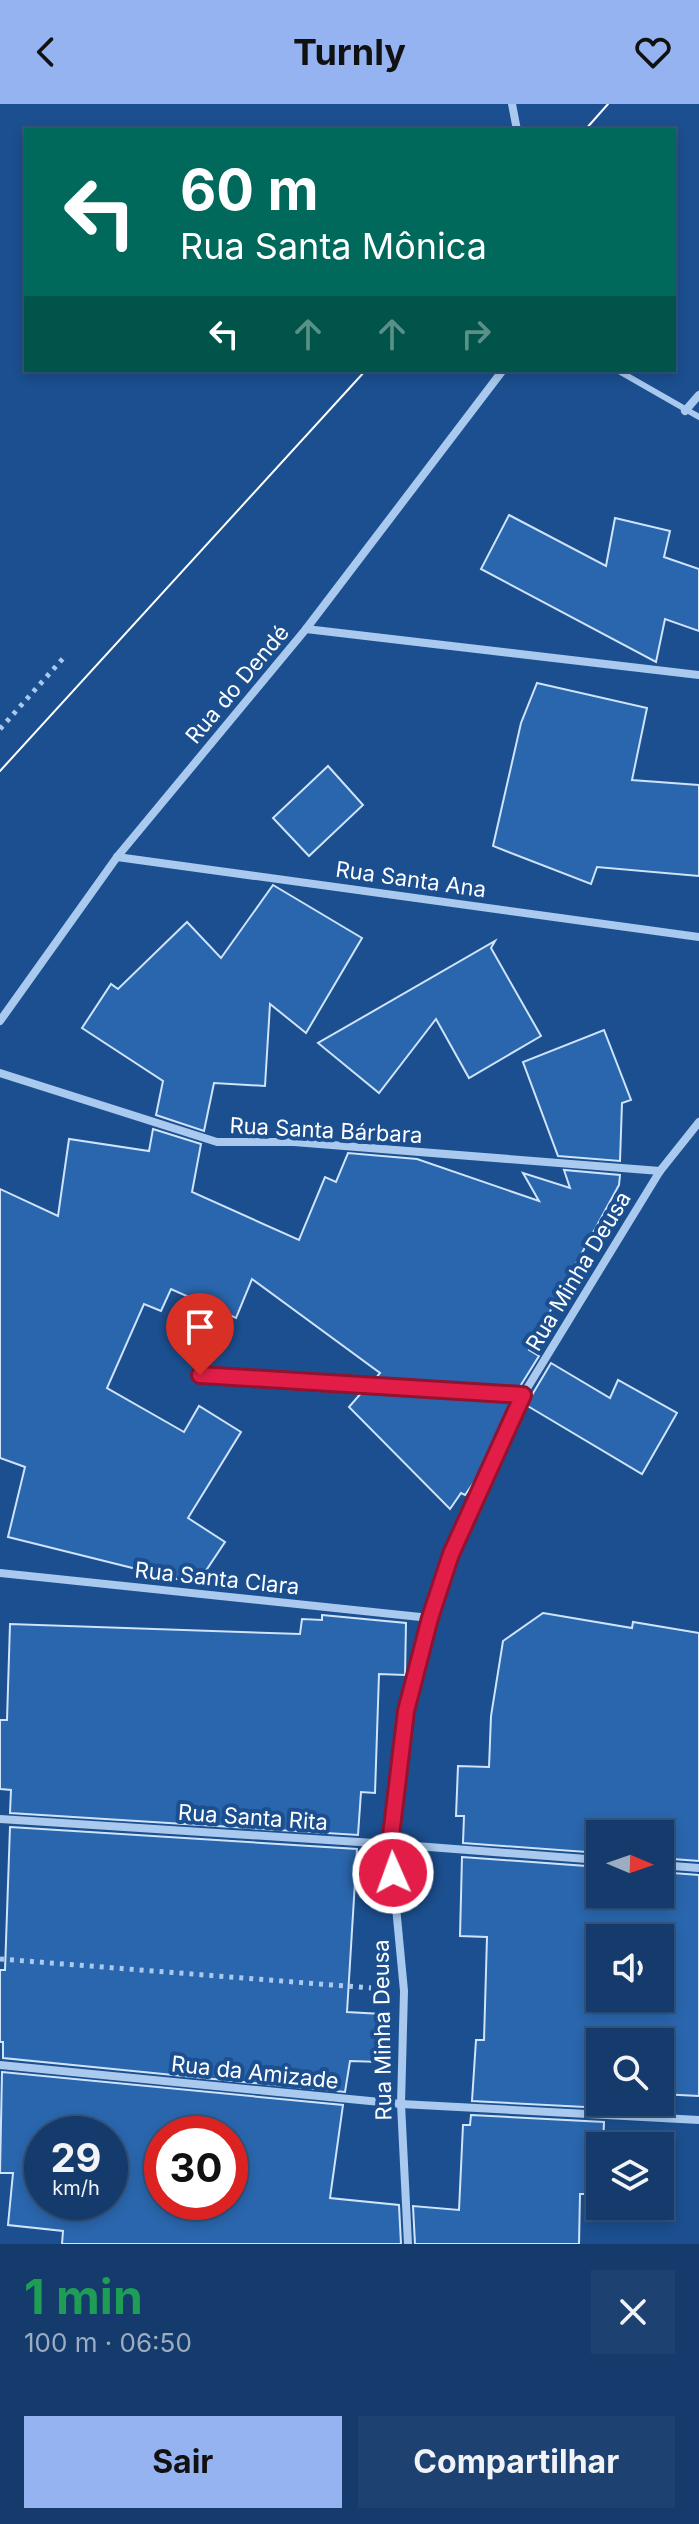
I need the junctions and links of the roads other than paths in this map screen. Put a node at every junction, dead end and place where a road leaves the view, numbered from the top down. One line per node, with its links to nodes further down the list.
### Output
1 (512, 104): 2 (street)
2 (517, 128)
3 (501, 372): 8 (street, Rua do Dendé)
4 (620, 372): 6 (lane)
5 (699, 395): 6 (street)
6 (685, 411): 7 (lane)
7 (699, 417)
8 (306, 629): 9 (street); 10 (street, Rua do Dendé)
9 (699, 675)
10 (117, 857): 11 (street, Rua Santa Ana); 12 (street, Rua do Dendé)
11 (699, 937)
12 (0, 1021)
13 (0, 1073): 15 (street, Rua Santa Bárbara)
14 (699, 1122): 15 (street, Rua Minha Deusa)
15 (660, 1171): 17 (street, Rua Minha Deusa)
16 (200, 1375): 17 (street)
17 (523, 1395): 19 (street, Rua Minha Deusa)
18 (0, 1573): 19 (street, Rua Santa Clara)
19 (430, 1618): 21 (street, Rua Minha Deusa)
20 (0, 1819): 21 (street, Rua Santa Rita)
21 (390, 1844): 22 (street, Rua Santa Rita); 26 (street, Rua Minha Deusa)
22 (586, 1859)
23 (674, 1866): 24 (street)
24 (699, 1868)
25 (0, 2065): 26 (street, Rua da Amizade)
26 (401, 2104): 27 (street, Rua da Amizade); 28 (street, Rua Minha Deusa)
27 (699, 2120)
28 (408, 2244)

